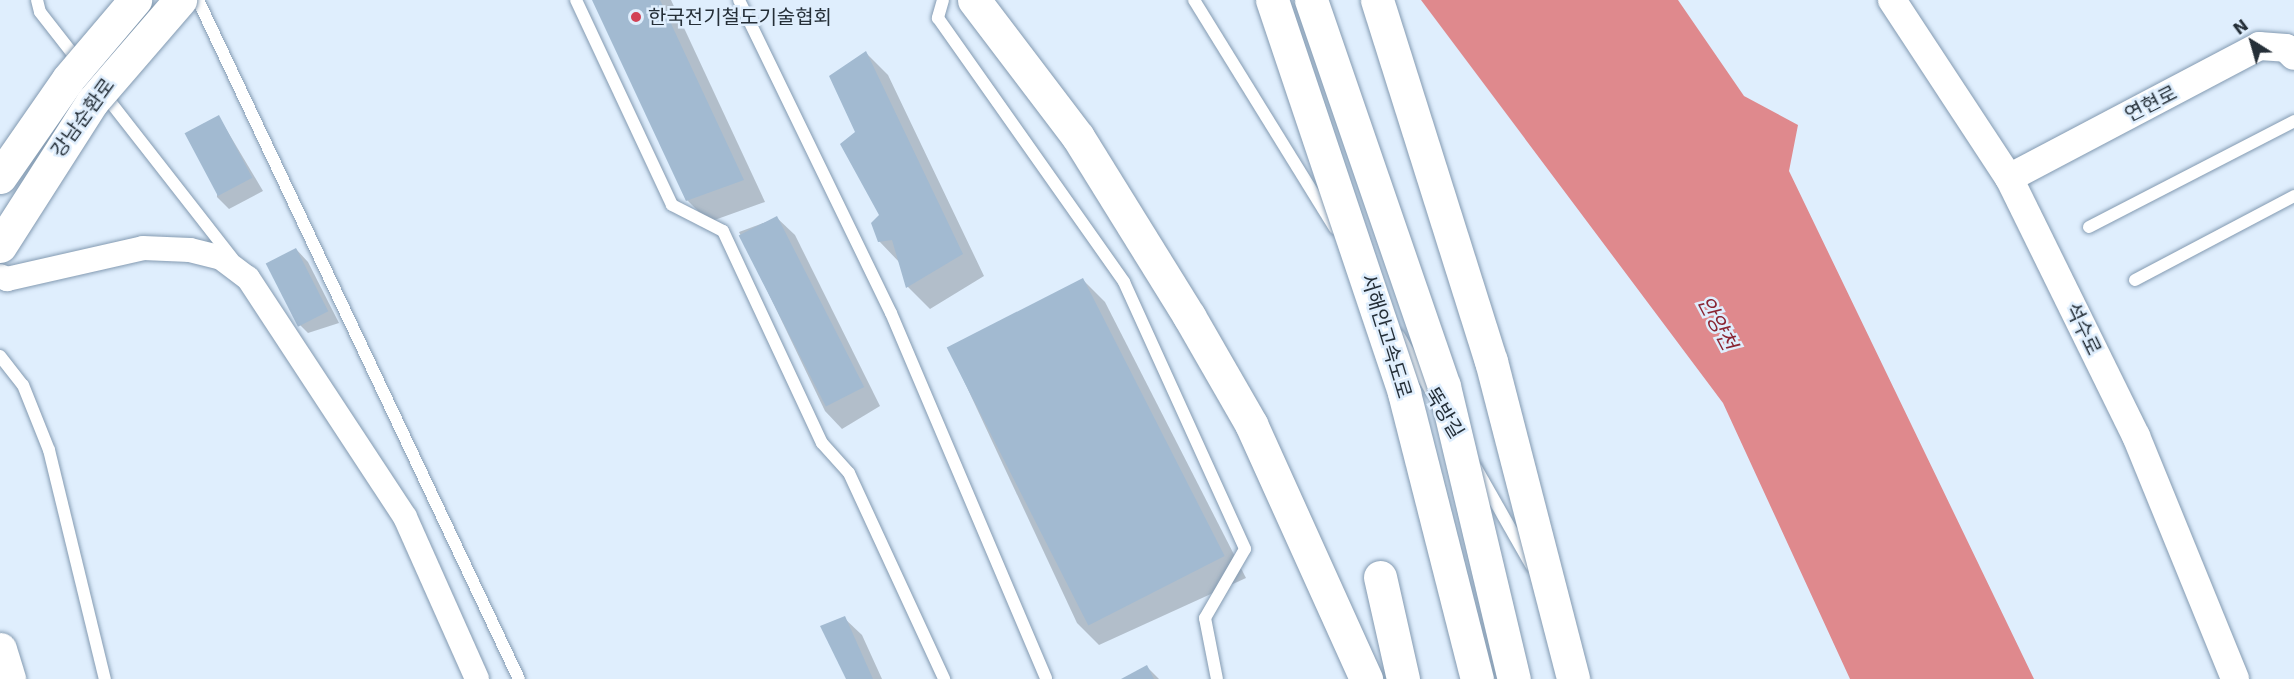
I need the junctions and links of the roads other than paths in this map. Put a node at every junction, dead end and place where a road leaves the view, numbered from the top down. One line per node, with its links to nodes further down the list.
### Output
1 (37, 0): 22 (lane)
2 (135, 0): 16 (highway, 강남순환로, bridge)
3 (180, 0): 20 (highway, 강남순환로, bridge)
4 (198, 0): 30 (lane)
5 (576, 0): 31 (lane)
6 (739, 0): 32 (lane)
7 (943, 0): 33 (lane)
8 (974, 0): 34 (highway)
9 (1194, 0): 39 (lane, 뚝방길)
10 (1272, 0): 36 (highway, 서해안고속도로, bridge)
11 (1311, 0): 37 (highway, 서해안고속도로, bridge)
12 (1377, 0): 38 (highway, bridge)
13 (1892, 0): 17 (street, 석수로)
14 (2294, 56): 17 (street, 연현로)
15 (2294, 121): 19 (lane)
16 (0, 177)
17 (2009, 178): 40 (street, 석수로)
18 (2294, 196): 23 (lane)
19 (2089, 227)
20 (0, 246)
21 (0, 276): 22 (street)
22 (248, 278): 29 (street)
23 (2135, 280)
24 (0, 356): 28 (lane)
25 (1380, 577): 35 (highway)
26 (0, 649): 27 (highway)
27 (9, 679)
28 (105, 679)
29 (477, 679)
30 (519, 679)
31 (944, 679)
32 (1046, 679)
33 (1217, 679)
34 (1366, 679)
35 (1403, 679)
36 (1477, 679)
37 (1514, 679)
38 (1573, 679)
39 (1588, 679)
40 (2235, 679)

